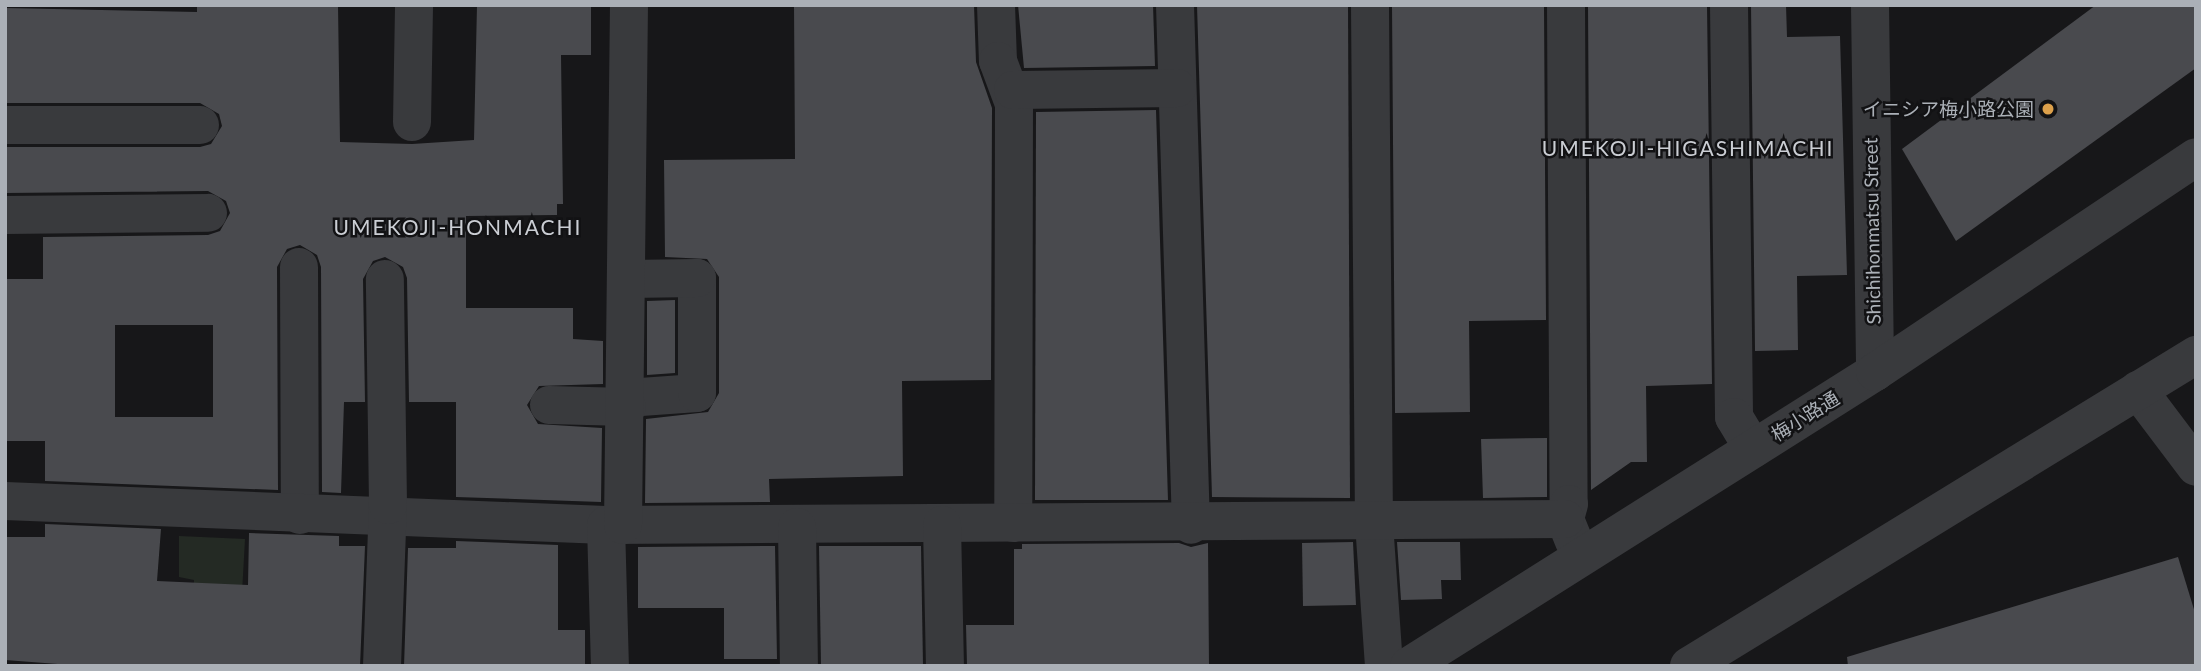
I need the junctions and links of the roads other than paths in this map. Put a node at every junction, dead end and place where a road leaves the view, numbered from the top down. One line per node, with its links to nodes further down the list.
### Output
1 (414, 5): 11 (street)
2 (629, 5): 19 (street)
3 (996, 5): 10 (street)
4 (1175, 5): 9 (street)
5 (1370, 5): 32 (street)
6 (1566, 5): 29 (street)
7 (1729, 5): 25 (street)
8 (1870, 5): 21 (street, Shichihonmatsu Street)
9 (1177, 88): 10 (street); 34 (street)
10 (1013, 90): 31 (street)
11 (412, 122)
12 (5, 125): 13 (street)
13 (200, 125)
14 (2196, 157): 21 (street, 梅小路通)
15 (208, 213): 16 (street)
16 (5, 215)
17 (299, 267): 28 (street)
18 (385, 279): 30 (street)
19 (628, 279): 23 (street); 23 (street)
20 (2196, 355): 22 (street)
21 (1875, 372): 25 (street, 梅小路通)
22 (2138, 390): 26 (street); 44 (street)
23 (626, 402): 24 (street); 35 (street)
24 (549, 405)
25 (1753, 449): 37 (street, 梅小路通)
26 (2196, 467)
27 (5, 501): 28 (street)
28 (300, 515): 30 (street)
29 (1565, 519): 32 (street); 37 (street)
30 (385, 520): 35 (street); 38 (street)
31 (1013, 523): 33 (street); 34 (street)
32 (1374, 523): 34 (street); 42 (street)
33 (942, 525): 36 (street); 41 (street)
34 (1191, 525)
35 (615, 526): 36 (street); 39 (street)
36 (797, 527): 40 (street)
37 (1583, 558): 43 (street, 梅小路通)
38 (382, 666)
39 (610, 666)
40 (799, 666)
41 (945, 666)
42 (1384, 666)
43 (1409, 666)
44 (1689, 666)

